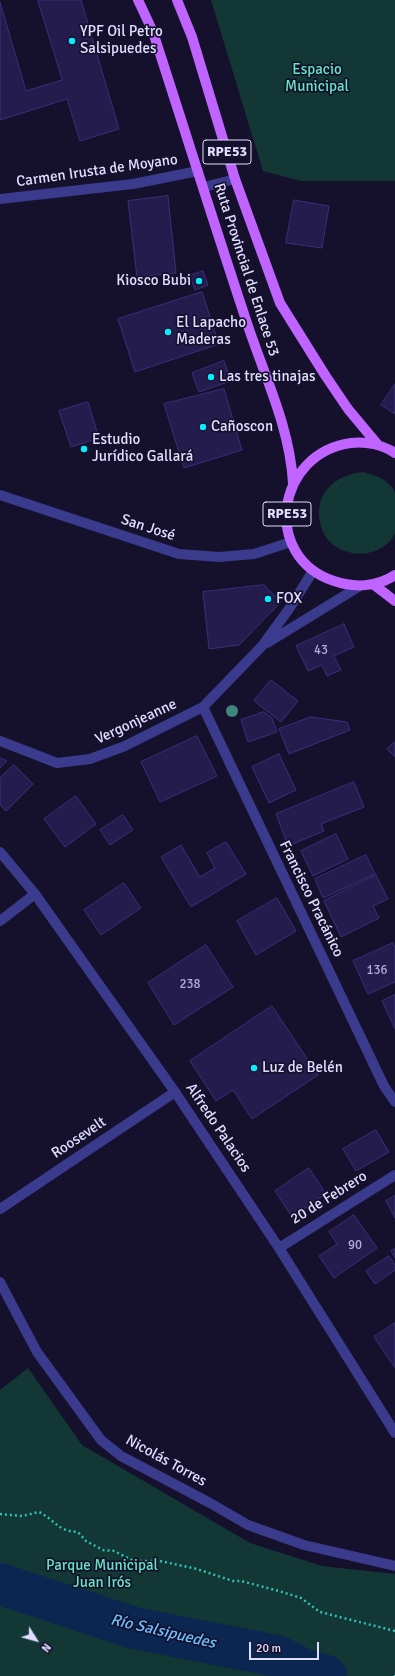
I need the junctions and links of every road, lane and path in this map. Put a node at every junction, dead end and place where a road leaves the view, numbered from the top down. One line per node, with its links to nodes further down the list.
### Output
1 (138, 0): 3 (main road, Ruta Provincial de Enlace 53 / RPE53)
2 (177, 0): 4 (main road, Ruta Provincial de Enlace 53 / RPE53)
3 (198, 171): 5 (main road, Ruta Provincial de Enlace 53 / RPE53); 6 (street, Carmen Irusta de Moyano)
4 (235, 179): 5 (street); 7 (main road, Ruta Provincial de Enlace 53 / RPE53)
5 (204, 187): 9 (main road, Ruta Provincial de Enlace 53 / RPE53)
6 (0, 200)
7 (378, 445): 8 (main road, RPE53); 9 (main road, RPE53)
8 (395, 453)
9 (293, 483): 11 (main road, RPE53)
10 (0, 495): 11 (street, San José)
11 (291, 542): 12 (main road, RPE53)
12 (313, 571): 15 (main road, RPE53); 17 (street, Vergonjeanne)
13 (395, 575): 14 (main road, RPE53)
14 (373, 584): 15 (main road, RPE53); 16 (main road)
15 (360, 586): 17 (street, Vergonjeanne)
16 (395, 601)
17 (262, 646): 18 (street, Vergonjeanne)
18 (203, 707): 19 (street, Vergonjeanne); 24 (street, Francisco Pracánico)
19 (0, 741)
20 (0, 852): 21 (street, Alfredo Palacios)
21 (35, 894): 22 (street); 23 (street, Alfredo Palacios)
22 (0, 921)
23 (175, 1092): 26 (street, Roosevelt); 27 (street, Alfredo Palacios)
24 (395, 1102)
25 (395, 1175): 27 (street, 20 de Febrero)
26 (0, 1209)
27 (279, 1248): 29 (street, Alfredo Palacios)
28 (0, 1282): 31 (street, Nicolás Torres)
29 (395, 1433)
30 (0, 1514): 32 (path)
31 (395, 1566)
32 (395, 1631)

